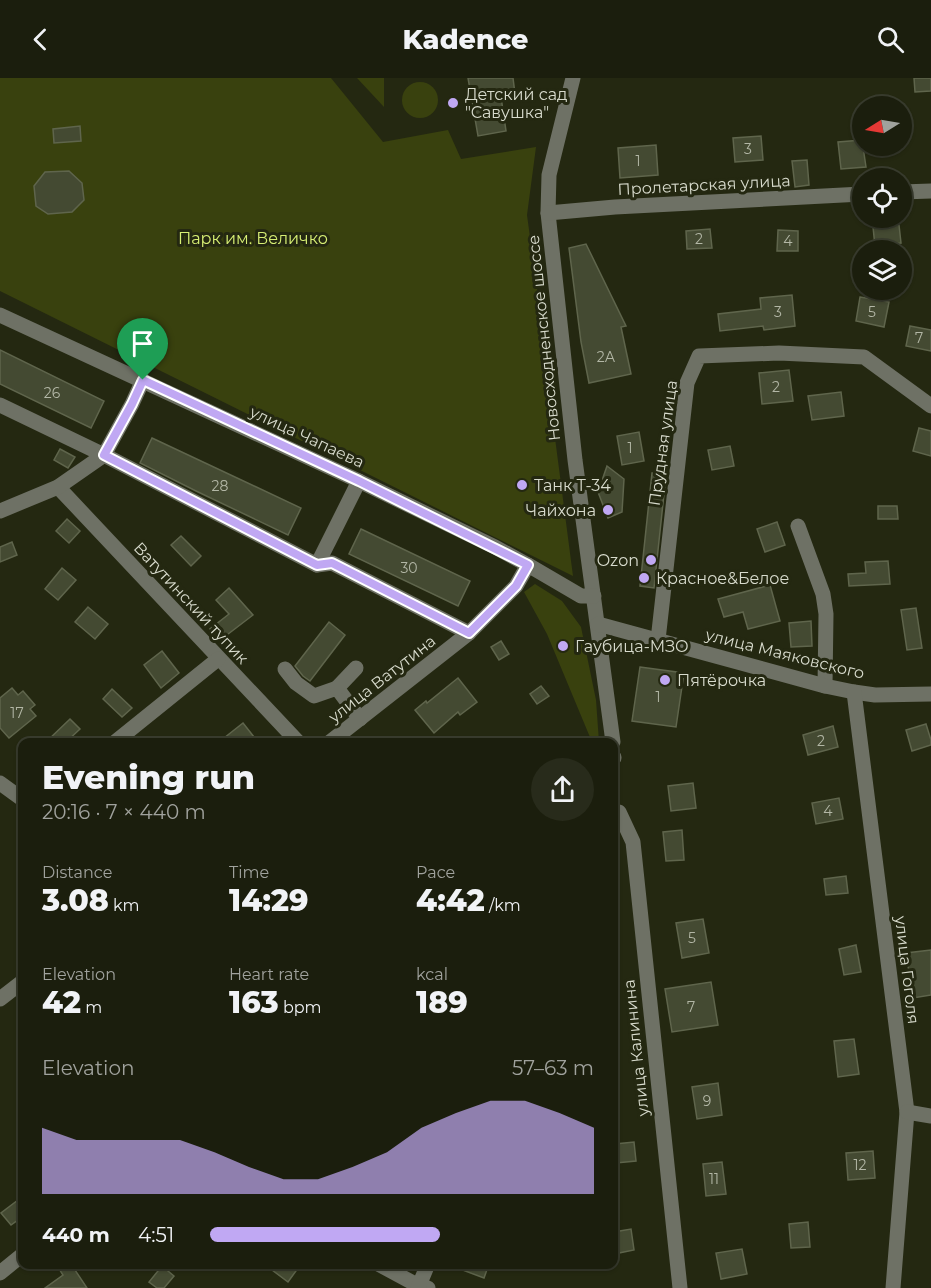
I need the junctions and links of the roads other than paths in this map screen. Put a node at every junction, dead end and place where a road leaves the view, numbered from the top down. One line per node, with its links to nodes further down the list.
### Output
1 (573, 78): 5 (street, Новосходненское шоссе)
2 (931, 190): 3 (street)
3 (912, 191)
4 (852, 195): 5 (street, Пролетарская улица)
5 (548, 213): 17 (street, Новосходненское шоссе)
6 (0, 315): 7 (street, улица Чапаева)
7 (143, 380): 10 (street); 11 (street, улица Чапаева)
8 (0, 405): 10 (street)
9 (931, 406): 20 (street, Прудная улица)
10 (104, 455): 12 (street); 15 (street)
11 (359, 481): 15 (street); 16 (street, улица Чапаева)
12 (58, 487): 13 (street); 21 (street, Ватутинский тупик)
13 (0, 511)
14 (798, 526): 24 (street)
15 (317, 565): 19 (street)
16 (528, 565): 17 (street, улица Чапаева); 19 (street, улица Ватутина)
17 (594, 596): 18 (street, Новосходненское шоссе)
18 (598, 624): 20 (street, улица Маяковского); 32 (street, Новосходненское шоссе)
19 (469, 633): 28 (street, улица Ватутина)
20 (657, 640): 24 (street, улица Маяковского)
21 (218, 659): 29 (street); 30 (street, Ватутинский тупик)
22 (356, 668): 25 (street)
23 (285, 669): 25 (street)
24 (825, 686): 26 (street, улица Маяковского)
25 (337, 688): 28 (street)
26 (854, 692): 27 (street, улица Маяковского); 38 (street, улица Гоголя)
27 (931, 694)
28 (360, 719): 31 (street, улица Ватутина)
29 (120, 738)
30 (294, 738)
31 (335, 738)
32 (612, 738)
33 (0, 783): 34 (street)
34 (18, 796)
35 (618, 812): 45 (street, улица Калинина)
36 (18, 985): 37 (street)
37 (0, 999)
38 (907, 1112): 39 (street); 46 (street, улица Гоголя)
39 (931, 1116)
40 (18, 1259): 43 (street)
41 (388, 1269): 44 (street)
42 (427, 1269): 44 (street)
43 (0, 1274)
44 (422, 1287)
45 (680, 1288)
46 (893, 1288)

